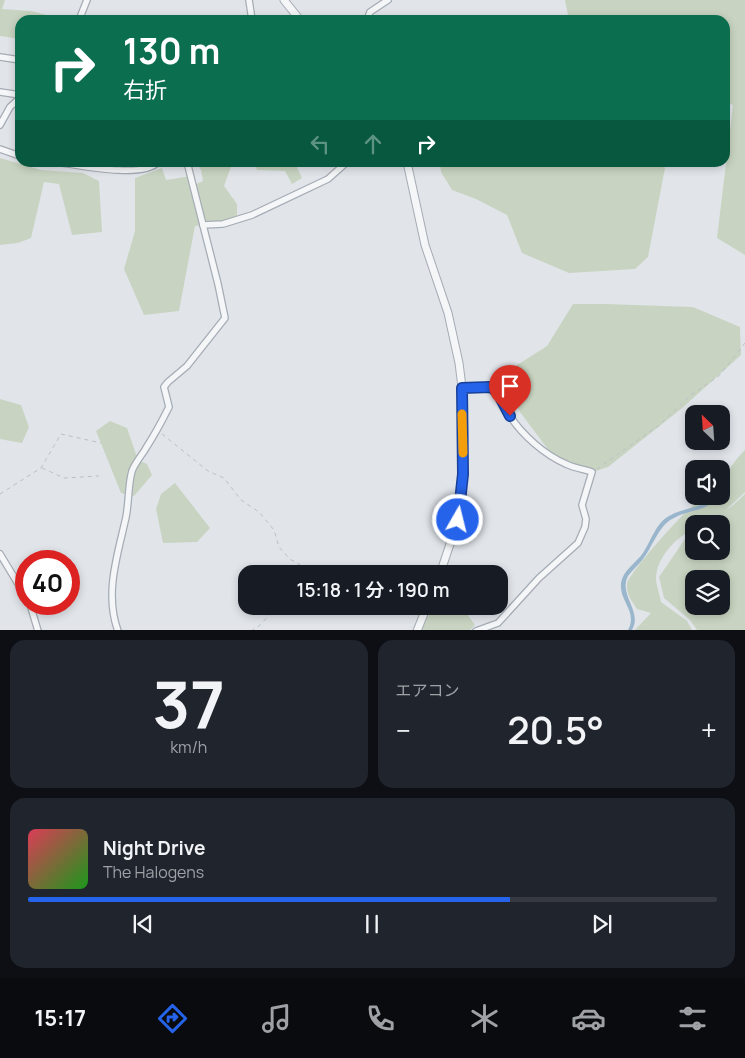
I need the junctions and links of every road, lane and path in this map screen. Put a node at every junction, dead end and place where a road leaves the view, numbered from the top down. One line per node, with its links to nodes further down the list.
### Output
1 (87, 0): 5 (street)
2 (248, 0): 6 (street)
3 (284, 0): 7 (street)
4 (388, 0): 8 (street)
5 (80, 15)
6 (251, 15)
7 (296, 15)
8 (369, 15)
9 (0, 57): 10 (street)
10 (15, 59)
11 (0, 92): 12 (street)
12 (15, 96)
13 (15, 102): 14 (street)
14 (0, 125)
15 (0, 149): 16 (street)
16 (15, 154)
17 (95, 167): 18 (street)
18 (152, 167)
19 (188, 167): 22 (street)
20 (341, 167): 22 (street)
21 (409, 167): 24 (street)
22 (202, 225): 25 (street)
23 (745, 343): 28 (path)
24 (462, 388): 28 (street); 33 (street)
25 (158, 430): 32 (path); 39 (street)
26 (101, 443): 27 (path)
27 (41, 468): 29 (path); 30 (path)
28 (592, 472): 42 (street)
29 (99, 476)
30 (0, 494)
31 (0, 554): 34 (street)
32 (302, 565)
33 (443, 565)
34 (15, 579)
35 (33, 615): 38 (street)
36 (270, 615): 40 (path)
37 (423, 615): 41 (street)
38 (38, 630)
39 (118, 630)
40 (251, 630)
41 (417, 630)
42 (476, 630)

